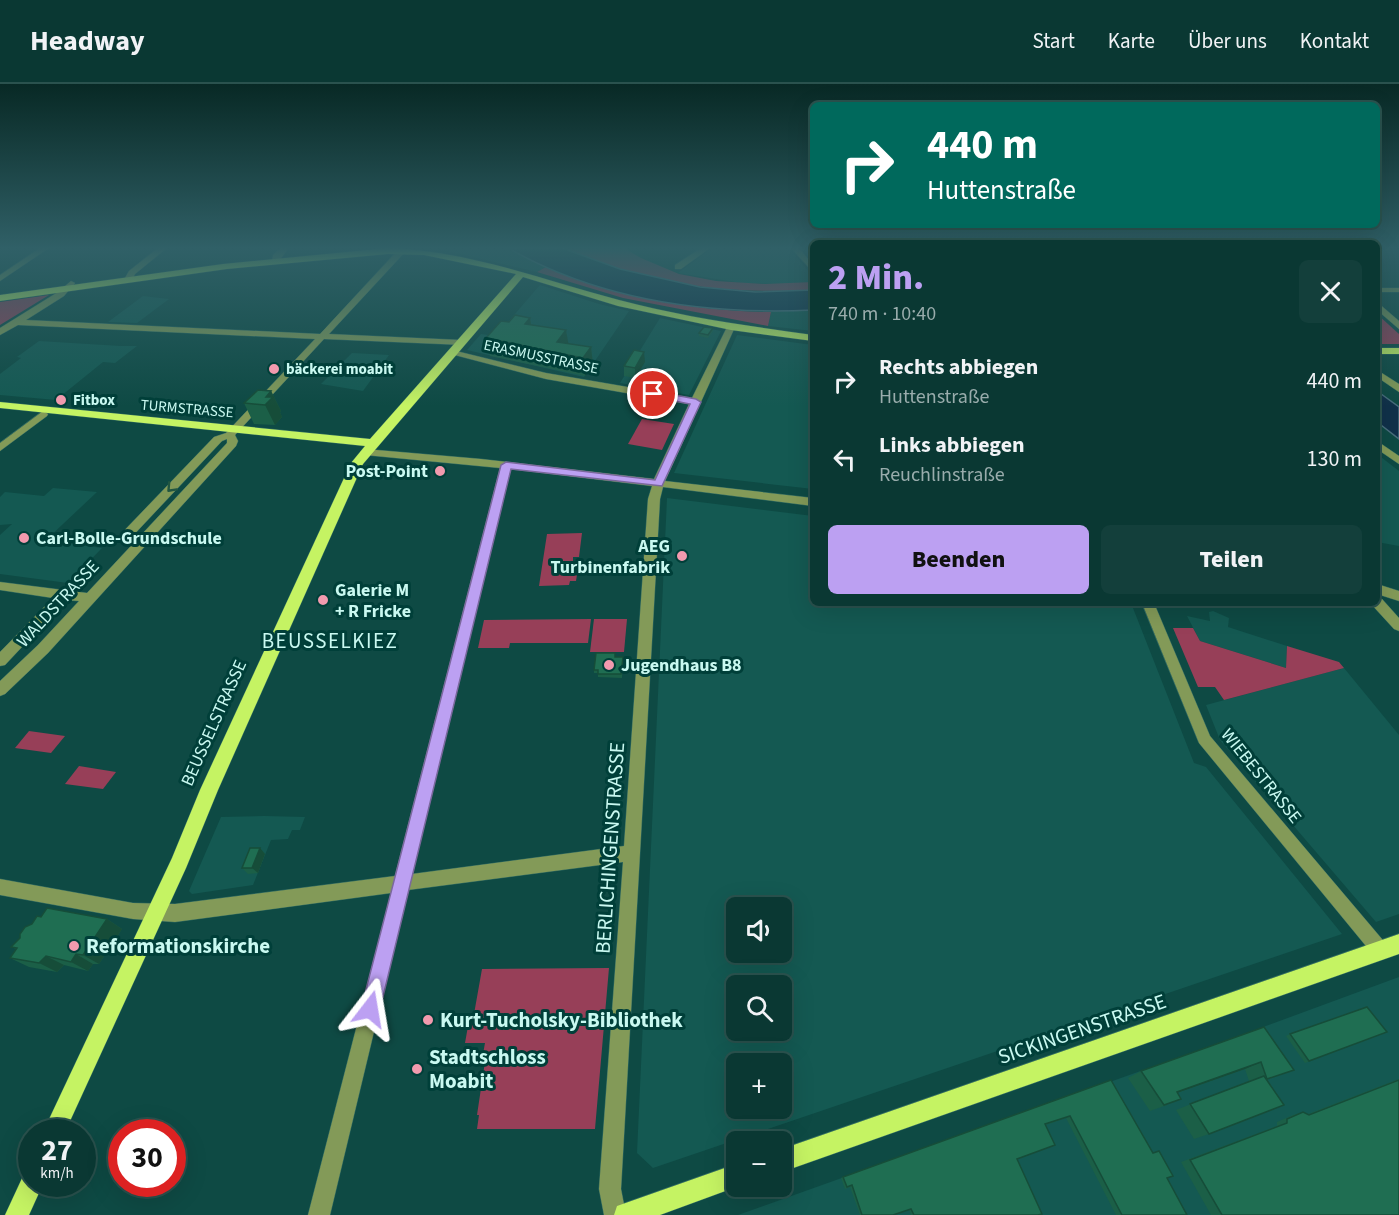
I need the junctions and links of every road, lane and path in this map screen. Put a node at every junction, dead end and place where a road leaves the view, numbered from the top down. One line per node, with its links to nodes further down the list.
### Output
1 (47, 301): 6 (street)
2 (356, 301): 10 (street)
3 (498, 301): 12 (main road, BEUSSELSTRASSE)
4 (611, 301): 8 (main road)
5 (1380, 308): 7 (street)
6 (16, 322): 9 (street); 10 (street)
7 (1399, 326)
8 (731, 327): 11 (main road); 18 (street, BERLICHINGENSTRASSE)
9 (0, 332)
10 (323, 336): 12 (street); 22 (street)
11 (810, 338)
12 (461, 343): 15 (main road, BEUSSELSTRASSE)
13 (1380, 351): 14 (main road)
14 (1399, 351)
15 (452, 353): 18 (street, ERASMUSSTRASSE); 24 (main road, BEUSSELSTRASSE)
16 (1380, 375): 17 (street)
17 (1399, 389)
18 (696, 402): 28 (street, BERLICHINGENSTRASSE)
19 (0, 407): 20 (main road, TURMSTRASSE); 21 (main road, TURMSTRASSE)
20 (43, 414): 21 (main road, TURMSTRASSE); 25 (street)
21 (176, 426): 22 (main road, TURMSTRASSE)
22 (233, 432): 24 (main road, TURMSTRASSE); 30 (street, WALDSTRASSE); 30 (street, one-way to 30)
23 (1380, 446): 26 (street)
24 (368, 447): 27 (street); 44 (main road, BEUSSELSTRASSE)
25 (0, 448)
26 (1399, 461)
27 (506, 465): 28 (street); 42 (street)
28 (658, 484): 29 (street); 41 (street, BERLICHINGENSTRASSE)
29 (810, 502)
30 (141, 542): 35 (street, WALDSTRASSE)
31 (0, 586): 33 (street)
32 (1380, 590): 34 (street)
33 (63, 595): 35 (street); 39 (street, WALDSTRASSE)
34 (1399, 596)
35 (88, 598): 40 (street, WALDSTRASSE)
36 (1380, 605): 38 (street)
37 (1149, 606): 45 (street, WIEBESTRASSE)
38 (1399, 627)
39 (0, 661)
40 (0, 690)
41 (632, 853): 42 (street); 52 (street, BERLICHINGENSTRASSE)
42 (402, 883): 44 (street); 51 (street)
43 (0, 886): 44 (street)
44 (155, 913): 46 (main road, BEUSSELSTRASSE)
45 (1390, 948): 47 (main road, SICKINGENSTRASSE)
46 (60, 1119)
47 (792, 1157)
48 (726, 1180): 53 (main road)
49 (25, 1197): 50 (main road)
50 (17, 1215)
51 (319, 1215)
52 (615, 1215)
53 (626, 1215)

